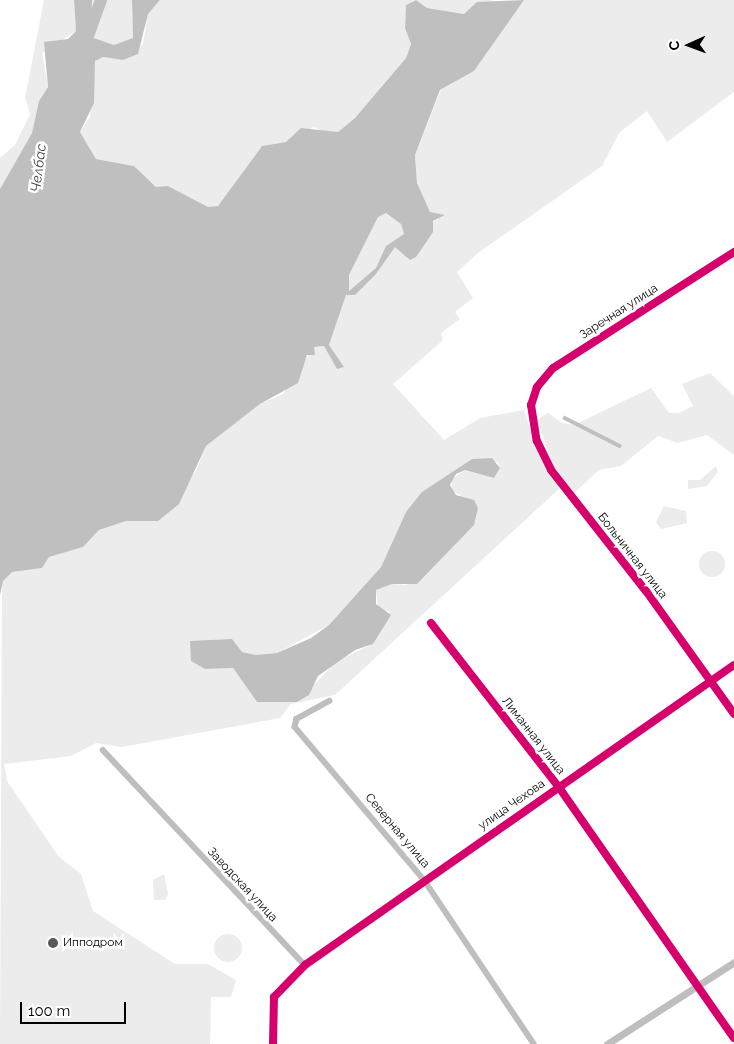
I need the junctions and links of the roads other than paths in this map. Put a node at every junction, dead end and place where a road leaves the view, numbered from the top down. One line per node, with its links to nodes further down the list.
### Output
1 (734, 252): 2 (street, Заречная улица)
2 (531, 405): 5 (street, Больничная улица)
3 (431, 623): 9 (street, Лиманная улица)
4 (734, 665): 5 (street, улица Чехова)
5 (712, 680): 7 (street, Больничная улица); 9 (street, улица Чехова)
6 (330, 701): 10 (street, Северная улица)
7 (734, 714)
8 (103, 750): 12 (street, Заводская улица)
9 (558, 786): 10 (street, улица Чехова); 13 (street, Лиманная улица)
10 (425, 881): 12 (street, улица Чехова); 16 (street, Северная улица)
11 (734, 962): 13 (street)
12 (305, 964): 15 (street)
13 (694, 986): 14 (street, Лиманная улица); 17 (street)
14 (734, 1038)
15 (273, 1044)
16 (534, 1044)
17 (607, 1044)

